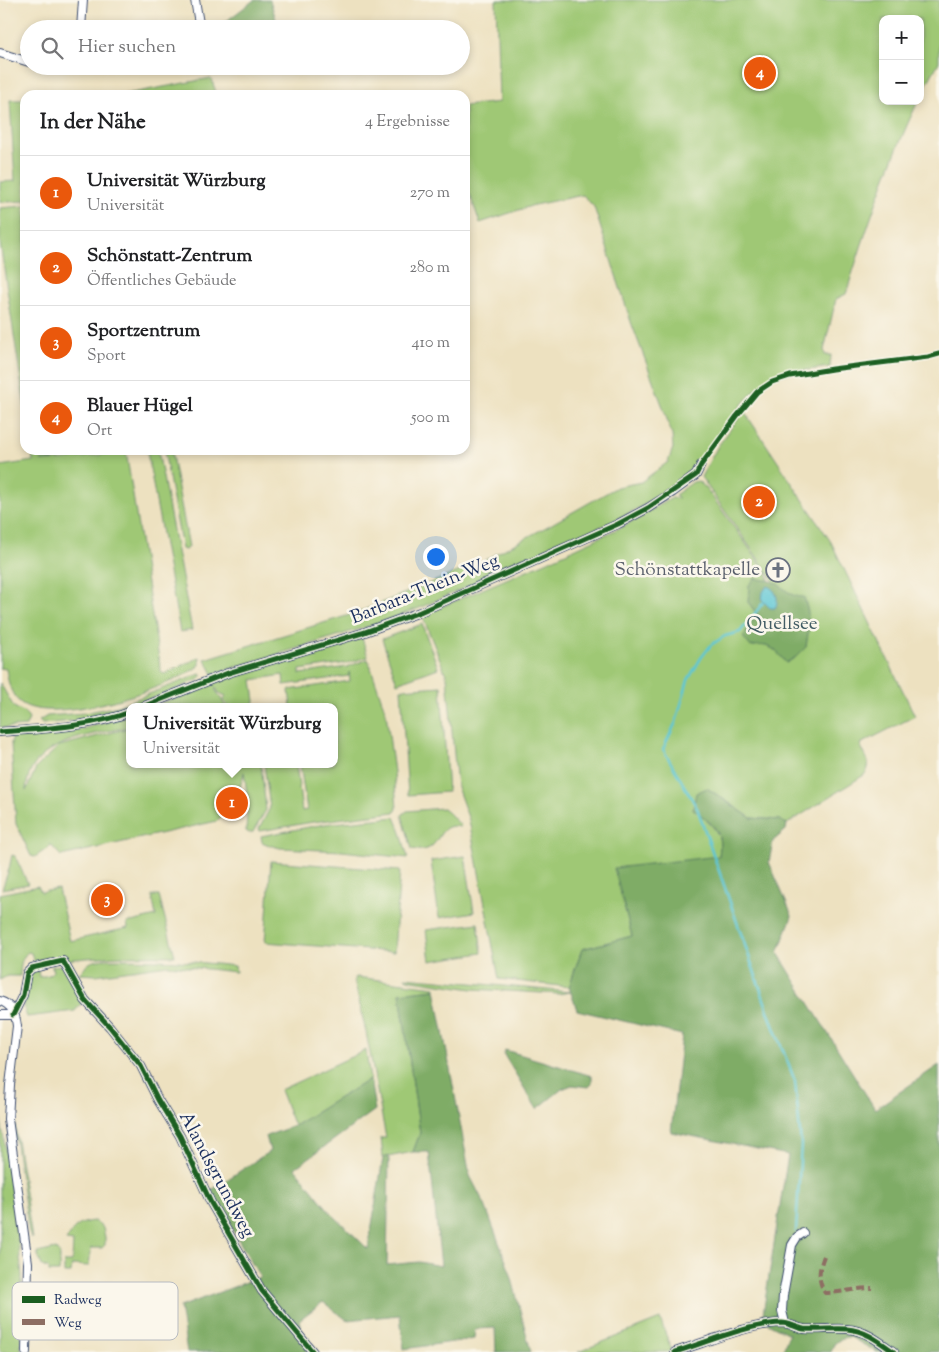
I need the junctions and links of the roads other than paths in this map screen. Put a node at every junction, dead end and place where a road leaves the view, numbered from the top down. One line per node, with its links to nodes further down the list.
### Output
1 (84, 0): 3 (street)
2 (195, 0): 4 (street)
3 (82, 20)
4 (198, 20)
5 (0, 53): 6 (street)
6 (20, 59)
7 (701, 465): 8 (street, Barbara-Thein-Weg)
8 (152, 703)
9 (126, 713): 10 (street)
10 (0, 732)
11 (0, 1000): 13 (street)
12 (0, 1015): 13 (street)
13 (13, 1015): 15 (street); 17 (street, Alandsgrundweg)
14 (803, 1233): 16 (street)
15 (28, 1282)
16 (785, 1323): 18 (street); 19 (street)
17 (313, 1352)
18 (675, 1352)
19 (894, 1352)

